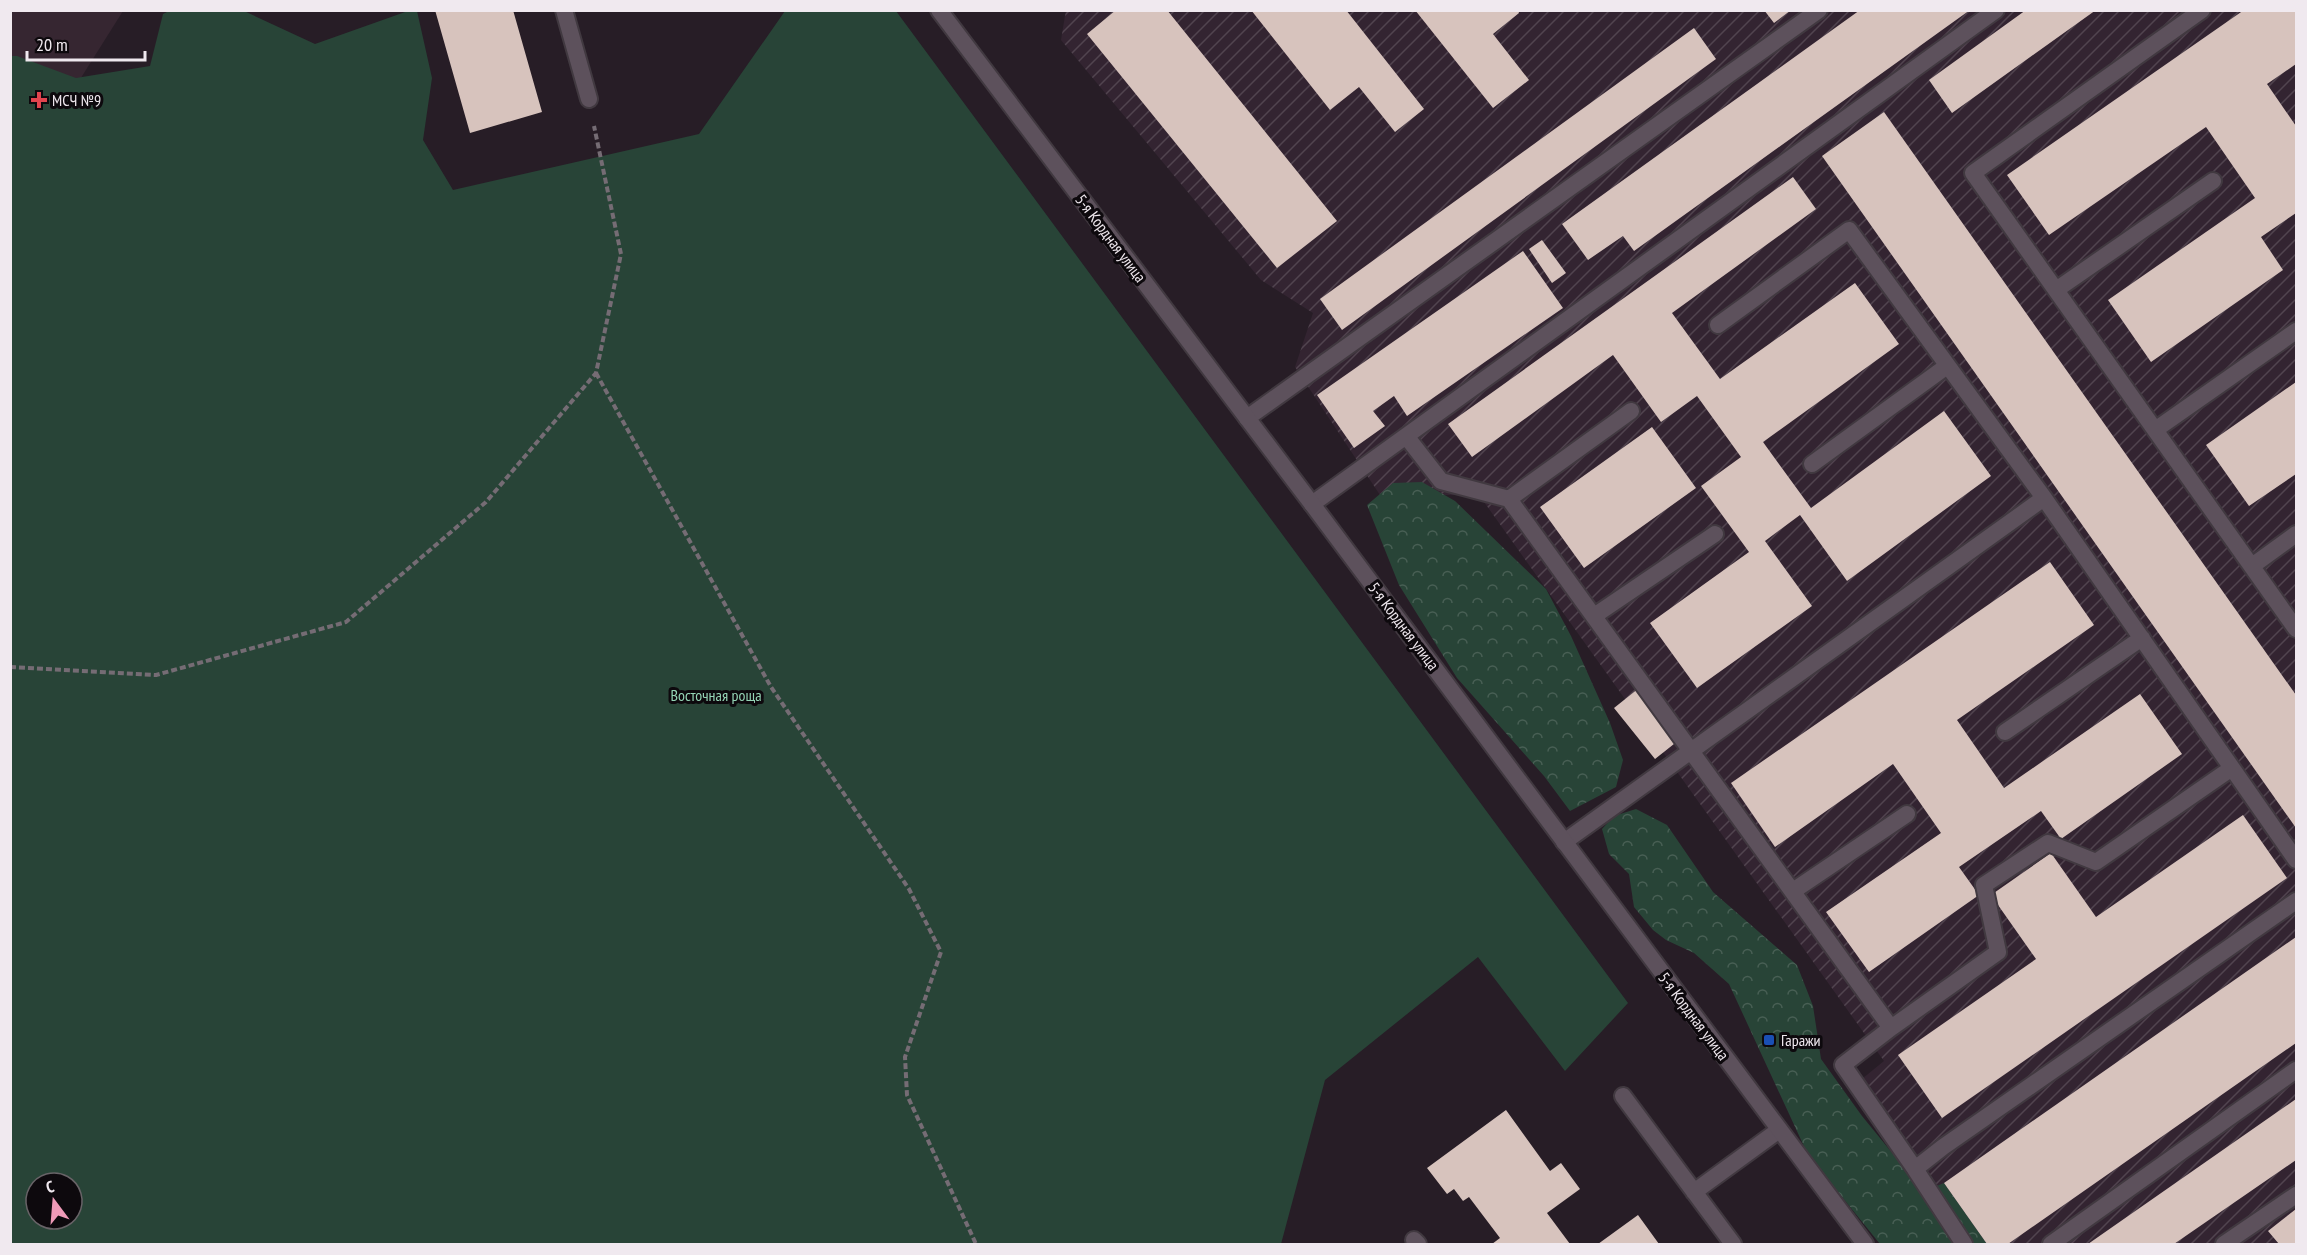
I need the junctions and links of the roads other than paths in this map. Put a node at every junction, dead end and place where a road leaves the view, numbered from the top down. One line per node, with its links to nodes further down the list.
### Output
1 (564, 10): 6 (main road)
2 (939, 10): 13 (main road, 5-я Кордная улица)
3 (1819, 10): 13 (main road)
4 (1996, 10): 15 (main road)
5 (2202, 10): 8 (main road)
6 (589, 99)
7 (2213, 181): 8 (main road)
8 (2056, 290): 14 (main road)
9 (1718, 325): 11 (main road)
10 (2296, 331): 14 (main road)
11 (1947, 366): 16 (main road); 17 (main road)
12 (1631, 411): 18 (main road)
13 (1247, 418): 19 (main road, 5-я Кордная улица)
14 (2155, 430): 22 (main road)
15 (1406, 436): 18 (main road); 19 (main road)
16 (1812, 464)
17 (2044, 498): 25 (main road); 27 (main road)
18 (1509, 499): 23 (main road)
19 (1312, 504): 30 (main road, 5-я Кордная улица)
20 (1715, 534): 23 (main road)
21 (2296, 534): 22 (main road)
22 (2252, 566): 24 (main road)
23 (1594, 616): 27 (main road)
24 (2296, 629)
25 (2142, 638): 26 (main road); 28 (main road)
26 (2005, 732)
27 (1692, 751): 30 (main road); 32 (main road)
28 (2232, 768): 31 (main road); 34 (main road)
29 (1907, 814): 32 (main road)
30 (1564, 842): 37 (main road, 5-я Кордная улица)
31 (2296, 860)
32 (1793, 891): 34 (main road)
33 (2296, 901): 38 (main road)
34 (1891, 1028): 38 (main road)
35 (2296, 1070): 44 (main road)
36 (1623, 1096): 39 (main road)
37 (1779, 1130): 39 (main road); 42 (main road, 5-я Кордная улица)
38 (1916, 1168): 43 (main road)
39 (1694, 1192): 41 (main road)
40 (2296, 1195): 45 (main road)
41 (1733, 1245)
42 (1865, 1245)
43 (1964, 1245)
44 (2051, 1245)
45 (2224, 1245)

